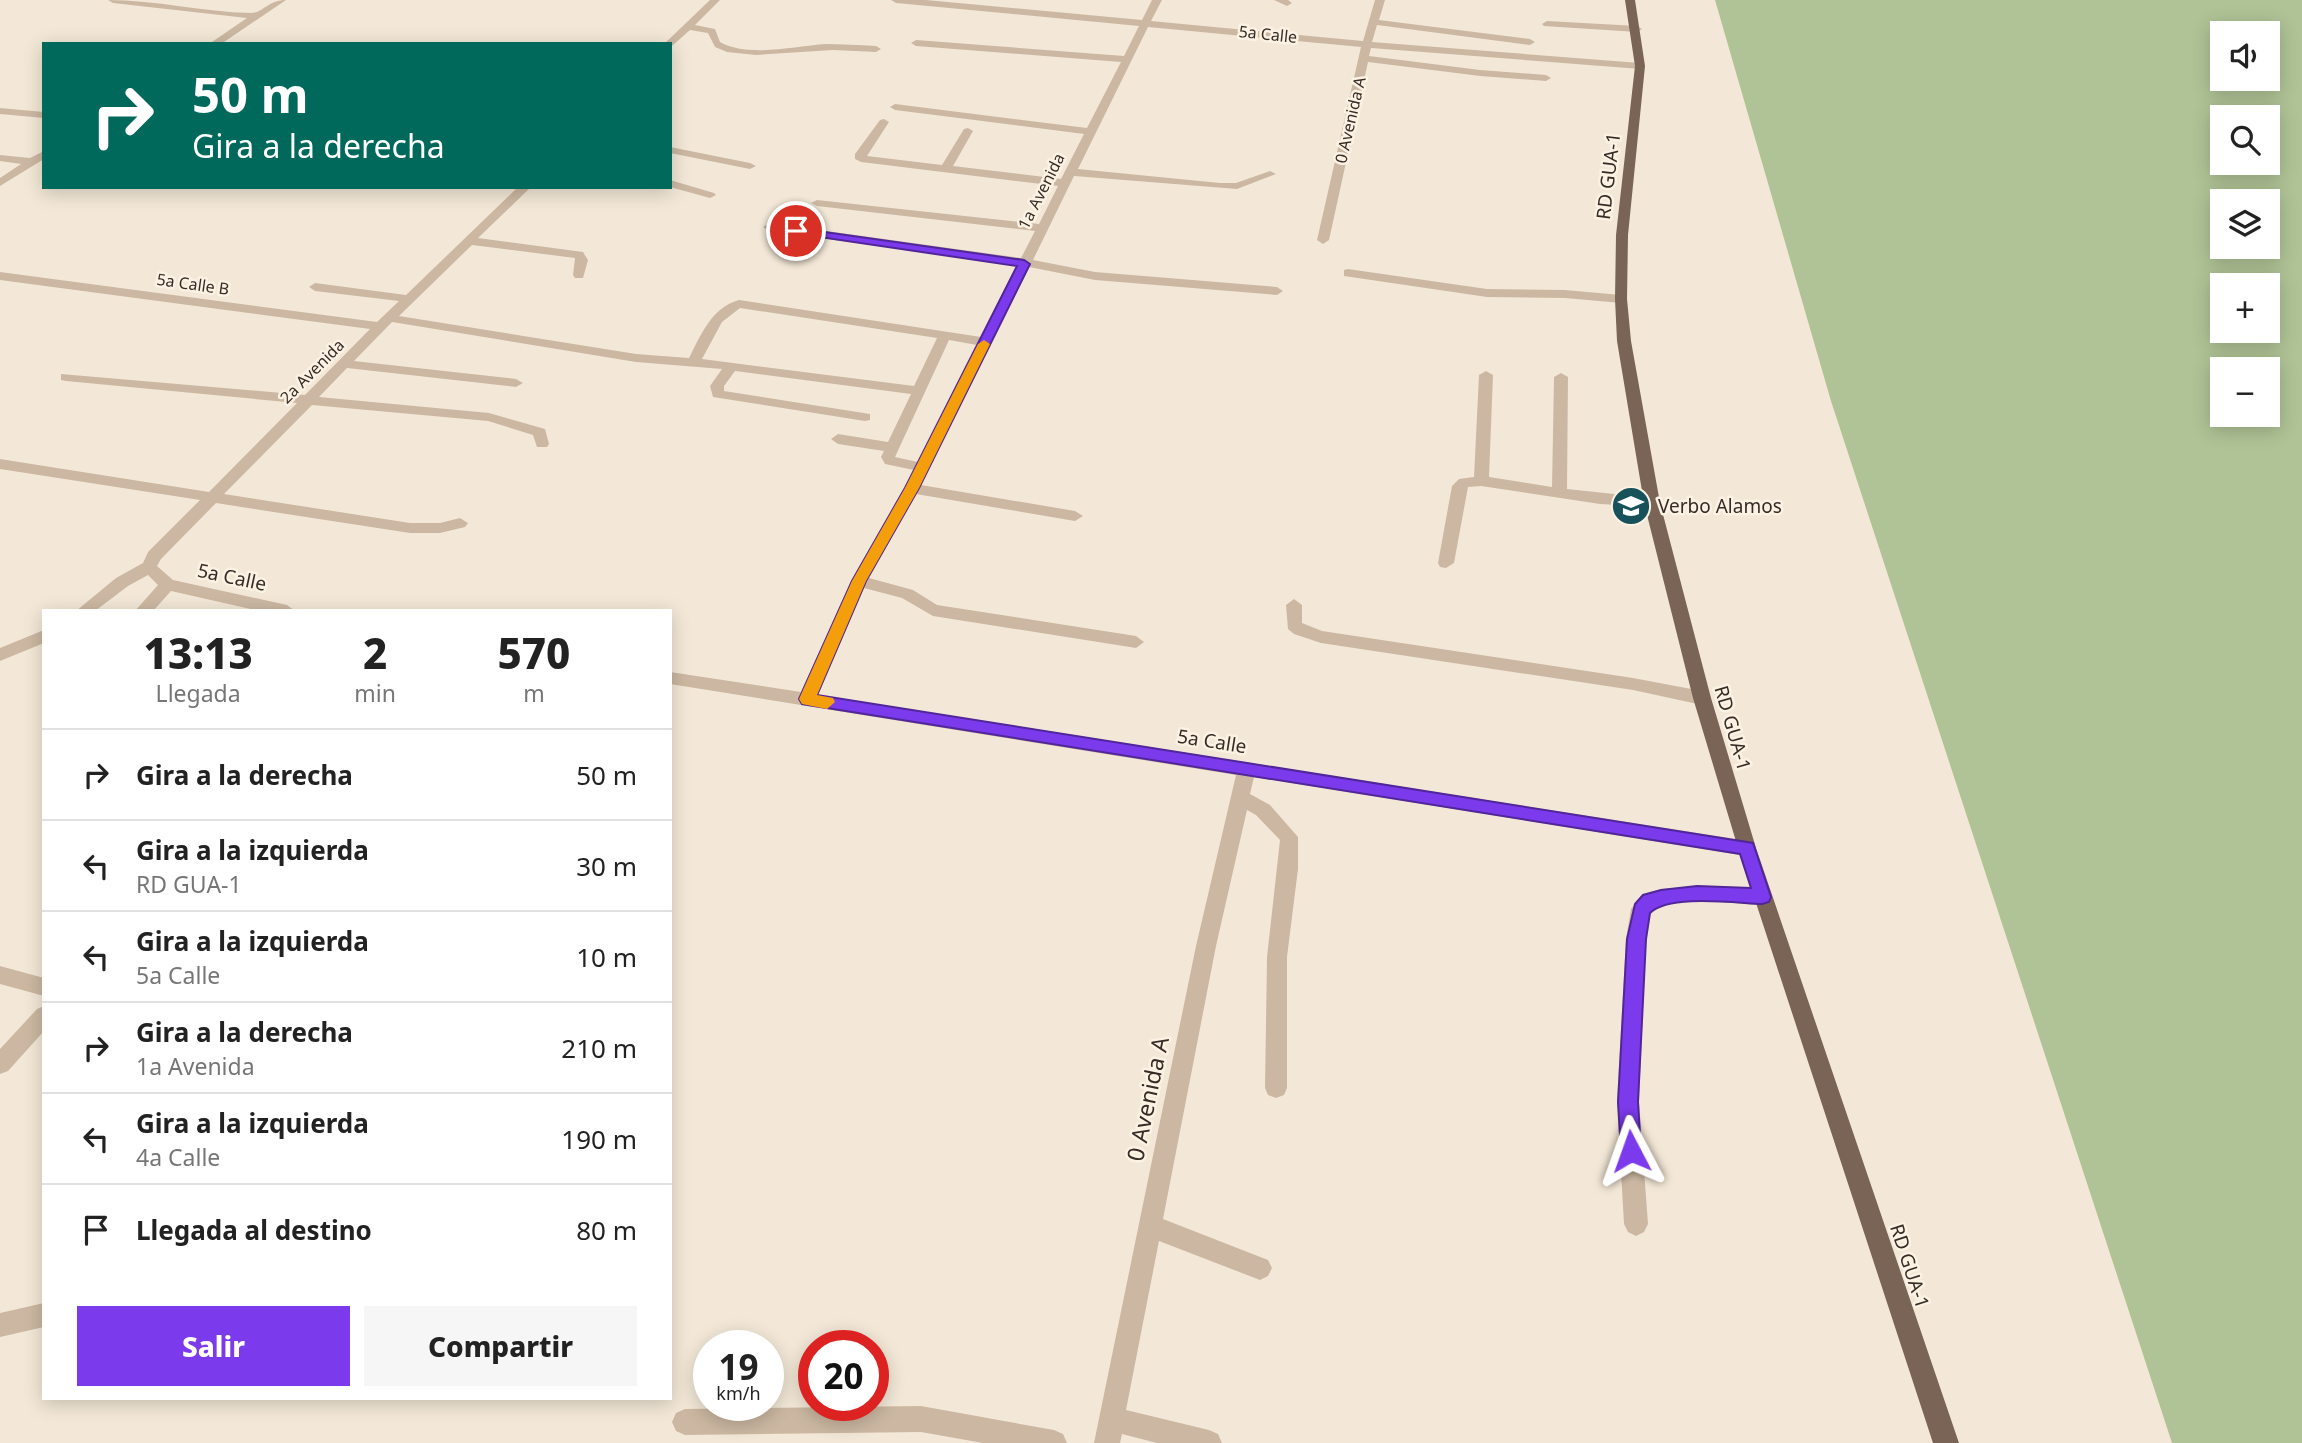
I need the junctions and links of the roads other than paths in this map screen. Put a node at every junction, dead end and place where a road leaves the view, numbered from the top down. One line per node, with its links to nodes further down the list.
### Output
1 (113, 0): 8 (street)
2 (281, 0): 8 (street)
3 (715, 0): 12 (street)
4 (896, 0): 9 (street, 5a Calle)
5 (1157, 0): 9 (street, 1a Avenida)
6 (1380, 0): 10 (street, 0 Avenida A)
7 (1630, 0): 13 (main road, RD GUA-1)
8 (256, 16): 14 (street)
9 (1145, 22): 18 (street, 5a Calle); 21 (street, 1a Avenida)
10 (1373, 22): 16 (street); 18 (street, 0 Avenida A)
11 (1547, 24): 13 (street)
12 (686, 26): 15 (street); 19 (street)
13 (1637, 29): 22 (main road, RD GUA-1)
14 (217, 42)
15 (671, 42)
16 (1530, 42)
17 (916, 43): 21 (street)
18 (1367, 44): 20 (street, 0 Avenida A); 22 (street, 5a Calle)
19 (876, 49)
20 (1364, 58): 23 (street); 45 (street, 0 Avenida A)
21 (1126, 59): 29 (street, 1a Avenida)
22 (1640, 66): 54 (main road, RD GUA-1)
23 (1546, 78)
24 (895, 107): 29 (street)
25 (0, 111): 26 (street)
26 (42, 115)
27 (884, 122): 35 (street)
28 (968, 131): 35 (street)
29 (1090, 132): 37 (street, 1a Avenida)
30 (672, 150): 34 (street)
31 (42, 155): 33 (street)
32 (0, 158): 33 (street)
33 (32, 162): 38 (street)
34 (750, 166)
35 (946, 168): 37 (street)
36 (1270, 174): 37 (street)
37 (1068, 177): 44 (street, 1a Avenida)
38 (0, 183)
39 (672, 184): 41 (street)
40 (523, 189): 46 (street, 2a Avenida)
41 (710, 195)
42 (817, 203): 44 (street)
43 (769, 227): 47 (street)
44 (1042, 228): 47 (street, 1a Avenida)
45 (1324, 240)
46 (470, 241): 49 (street); 53 (street, 2a Avenida)
47 (1024, 264): 52 (street); 57 (street, 1a Avenida)
48 (1348, 273): 54 (street)
49 (579, 275)
50 (0, 276): 55 (street, 5a Calle B)
51 (315, 287): 53 (street)
52 (1278, 291)
53 (410, 299): 55 (street, 2a Avenida)
54 (1621, 299): 77 (main road, RD GUA-1)
55 (385, 322): 58 (street, 5a Calle B); 59 (street, 2a Avenida)
56 (944, 337): 57 (street); 58 (street); 65 (street)
57 (985, 342): 72 (street, 1a Avenida)
58 (693, 363): 60 (street, 5a Calle B)
59 (344, 364): 64 (street); 66 (street, 2a Avenida)
60 (731, 366): 65 (street, 5a Calle B); 67 (street)
61 (1486, 375): 73 (street)
62 (66, 377): 66 (street)
63 (1561, 377): 75 (street)
64 (516, 383)
65 (920, 391): 70 (street)
66 (310, 398): 69 (street); 76 (street, 2a Avenida)
67 (865, 417)
68 (838, 439): 70 (street)
69 (542, 444)
70 (891, 447): 72 (street)
71 (0, 464): 76 (street)
72 (922, 467): 74 (street, 1a Avenida)
73 (1481, 481): 75 (street); 80 (street)
74 (912, 488): 78 (street); 82 (street, 1a Avenida)
75 (1559, 494): 77 (street)
76 (211, 498): 79 (street); 81 (street, 2a Avenida)
77 (1652, 503): 92 (main road, RD GUA-1)
78 (1075, 516)
79 (460, 523)
80 (1446, 563)
81 (149, 567): 83 (street); 85 (street)
82 (859, 581): 89 (street); 93 (street, 1a Avenida)
83 (168, 584): 86 (street); 87 (street, 5a Calle)
84 (1294, 605): 92 (street)
85 (87, 609)
86 (145, 609)
87 (279, 609)
88 (42, 637): 90 (street)
89 (1136, 642)
90 (0, 655)
91 (672, 678): 93 (street, 5a Calle)
92 (1702, 698): 96 (main road, RD GUA-1)
93 (807, 699): 94 (street, 5a Calle)
94 (1247, 768): 95 (street, 0 Avenida A); 96 (street, 5a Calle)
95 (1239, 797): 102 (street); 104 (street, 0 Avenida A)
96 (1747, 848): 97 (main road, RD GUA-1)
97 (1762, 897): 103 (street); 112 (main road, RD GUA-1)
98 (0, 975): 99 (street)
99 (42, 986)
100 (42, 1018): 101 (street)
101 (0, 1063)
102 (1276, 1088)
103 (1636, 1224)
104 (1148, 1227): 105 (street); 109 (street, 0 Avenida A)
105 (1260, 1268)
106 (42, 1315): 107 (street)
107 (0, 1325)
108 (685, 1422): 110 (street)
109 (1109, 1431): 111 (street)
110 (1054, 1443)
111 (1209, 1443)
112 (1946, 1443)

